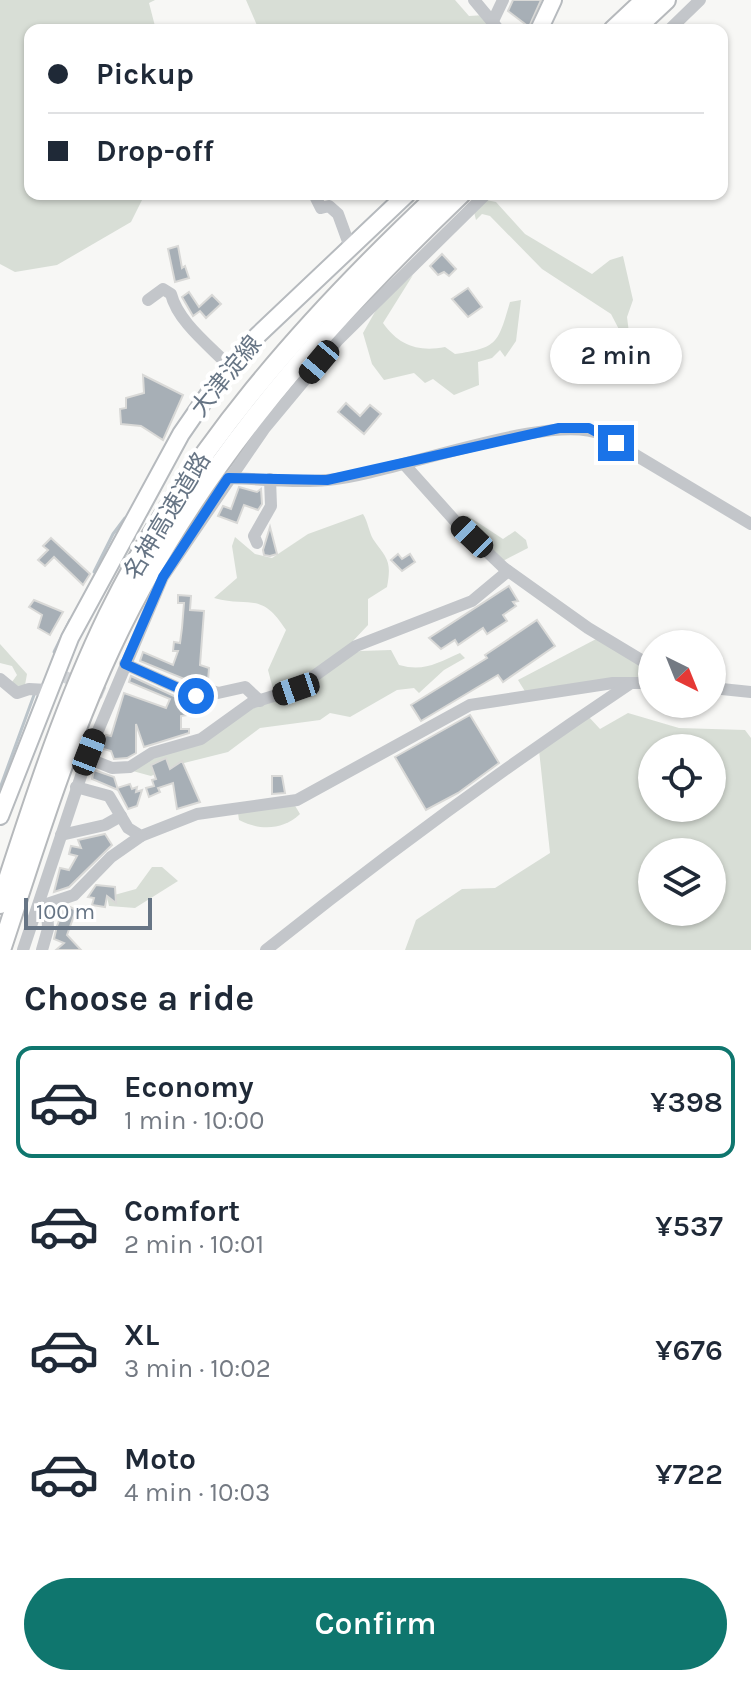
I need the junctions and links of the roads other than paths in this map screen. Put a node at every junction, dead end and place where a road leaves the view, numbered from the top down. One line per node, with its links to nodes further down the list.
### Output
1 (474, 0): 7 (street)
2 (503, 0): 8 (street)
3 (553, 0): 9 (main road)
4 (645, 0): 10 (highway)
5 (666, 0): 11 (highway)
6 (700, 0): 12 (street)
7 (494, 24)
8 (497, 24)
9 (542, 24)
10 (619, 24)
11 (640, 24)
12 (675, 24)
13 (317, 200): 18 (street)
14 (401, 200): 18 (main road, 大津淀線)
15 (433, 200): 44 (highway, 名神高速道路)
16 (455, 200): 46 (highway, 名神高速道路)
17 (480, 200): 22 (street)
18 (350, 247): 20 (main road, 大津淀線)
19 (148, 300): 20 (street)
20 (230, 367): 33 (main road, 大津淀線)
21 (404, 464): 23 (street); 24 (street); 26 (street)
22 (228, 478): 23 (street); 28 (street)
23 (270, 479): 25 (street)
24 (751, 524)
25 (257, 543)
26 (508, 571): 27 (street); 36 (street)
27 (638, 658)
28 (125, 664): 37 (street); 38 (street)
29 (0, 679): 33 (street)
30 (631, 683): 31 (street); 43 (street); 49 (street)
31 (638, 683)
32 (726, 689): 35 (street)
33 (47, 690): 40 (main road, 大津淀線)
34 (209, 690): 36 (street)
35 (751, 692)
36 (260, 701): 38 (street)
37 (203, 703)
38 (87, 758): 39 (street)
39 (76, 787): 41 (street); 42 (street)
40 (0, 816)
41 (121, 816): 42 (street); 43 (street)
42 (61, 835): 45 (street)
43 (141, 836): 45 (street)
44 (0, 904)
45 (42, 906): 47 (street); 48 (street)
46 (1, 950)
47 (23, 950)
48 (42, 950)
49 (266, 950)

